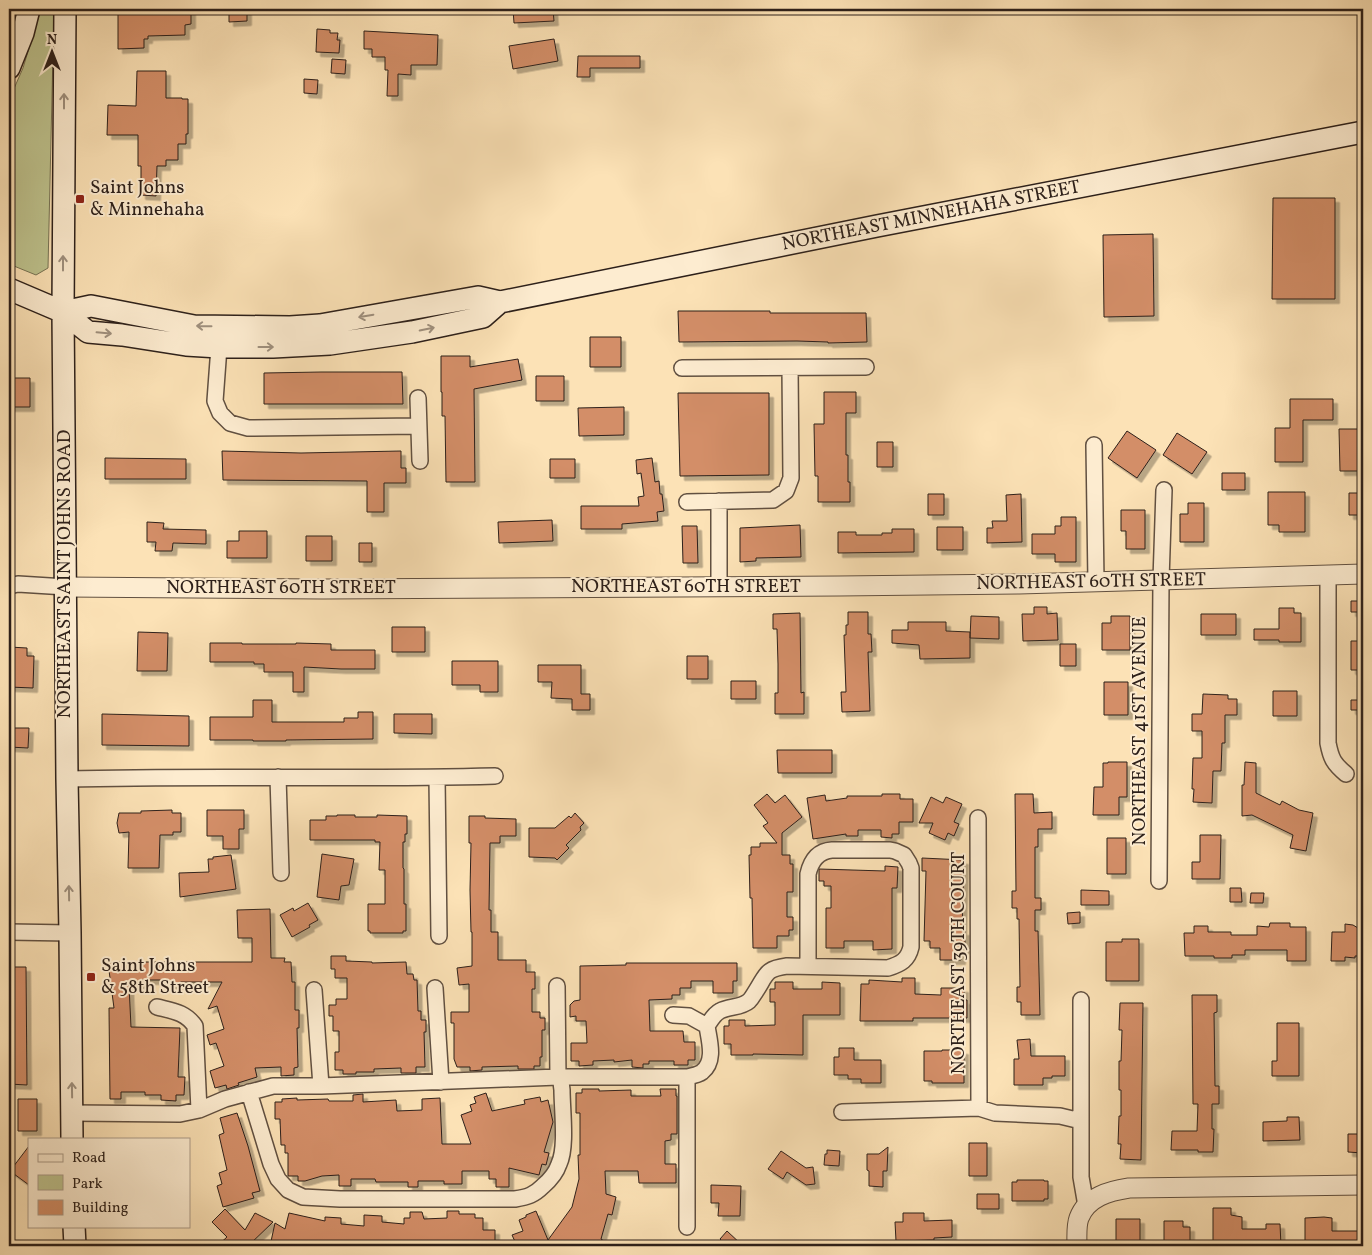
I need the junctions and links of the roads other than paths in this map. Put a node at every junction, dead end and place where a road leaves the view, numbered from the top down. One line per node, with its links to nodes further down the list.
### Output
1 (29, 9): 3 (main road)
2 (64, 9): 7 (main road, NORTHEAST SAINT JOHNS ROAD, one-way to 2)
3 (9, 68)
4 (1363, 132): 6 (main road, NORTHEAST MINNEHAHA STREET)
5 (9, 289): 7 (main road, NORTHEAST MINNEHAHA STREET)
6 (500, 302): 7 (main road, NORTHEAST MINNEHAHA STREET, one-way to 7); 8 (main road, NORTHEAST MINNEHAHA STREET, one-way to 6)
7 (63, 312): 8 (main road, NORTHEAST MINNEHAHA STREET, one-way to 8); 24 (main road, NORTHEAST SAINT JOHNS ROAD)
8 (219, 347): 13 (street)
9 (866, 367): 11 (street)
10 (682, 368): 11 (street)
11 (790, 368): 17 (street)
12 (418, 398): 13 (street)
13 (418, 426): 15 (street)
14 (1094, 445): 22 (street)
15 (420, 460)
16 (1164, 490): 21 (street, NORTHEAST 41ST AVENUE)
17 (719, 501): 18 (street); 25 (street)
18 (687, 502)
19 (1363, 574): 20 (street, NORTHEAST 60TH STREET)
20 (1328, 575): 21 (street, NORTHEAST 60TH STREET); 26 (street)
21 (1161, 580): 22 (street, NORTHEAST 60TH STREET); 33 (street, NORTHEAST 41ST AVENUE)
22 (1096, 582): 25 (street, NORTHEAST 60TH STREET)
23 (9, 586): 24 (street, NORTHEAST 60TH STREET)
24 (66, 587): 25 (street, NORTHEAST 60TH STREET); 30 (main road, NORTHEAST SAINT JOHNS ROAD)
25 (719, 587)
26 (1346, 774)
27 (495, 776): 29 (street)
28 (278, 777): 29 (street); 30 (street); 32 (street)
29 (437, 778): 36 (street)
30 (67, 780): 35 (main road, NORTHEAST SAINT JOHNS ROAD, one-way to 30)
31 (978, 818): 50 (street, NORTHEAST 39TH COURT)
32 (282, 873)
33 (1158, 881)
34 (9, 932): 35 (street)
35 (70, 933): 53 (main road, NORTHEAST SAINT JOHNS ROAD, one-way to 35)
36 (439, 936)
37 (808, 966): 37 (street); 44 (street)
38 (557, 986): 45 (street)
39 (435, 988): 47 (street)
40 (314, 990): 48 (street)
41 (1081, 1000): 54 (street)
42 (157, 1007): 51 (street)
43 (673, 1015): 44 (street)
44 (707, 1026): 46 (street)
45 (558, 1077): 46 (street); 47 (street); 49 (street)
46 (687, 1077): 58 (street)
47 (441, 1082): 48 (street)
48 (321, 1086): 49 (street)
49 (249, 1092): 51 (street)
50 (979, 1108): 52 (street); 54 (street)
51 (199, 1110): 53 (street)
52 (842, 1112)
53 (72, 1114): 55 (main road, NORTHEAST SAINT JOHNS ROAD)
54 (1081, 1121): 57 (street)
55 (72, 1138)
56 (1363, 1185): 57 (street)
57 (1086, 1206): 61 (street)
58 (687, 1227)
59 (74, 1228): 60 (main road)
60 (75, 1246)
61 (1077, 1246)

